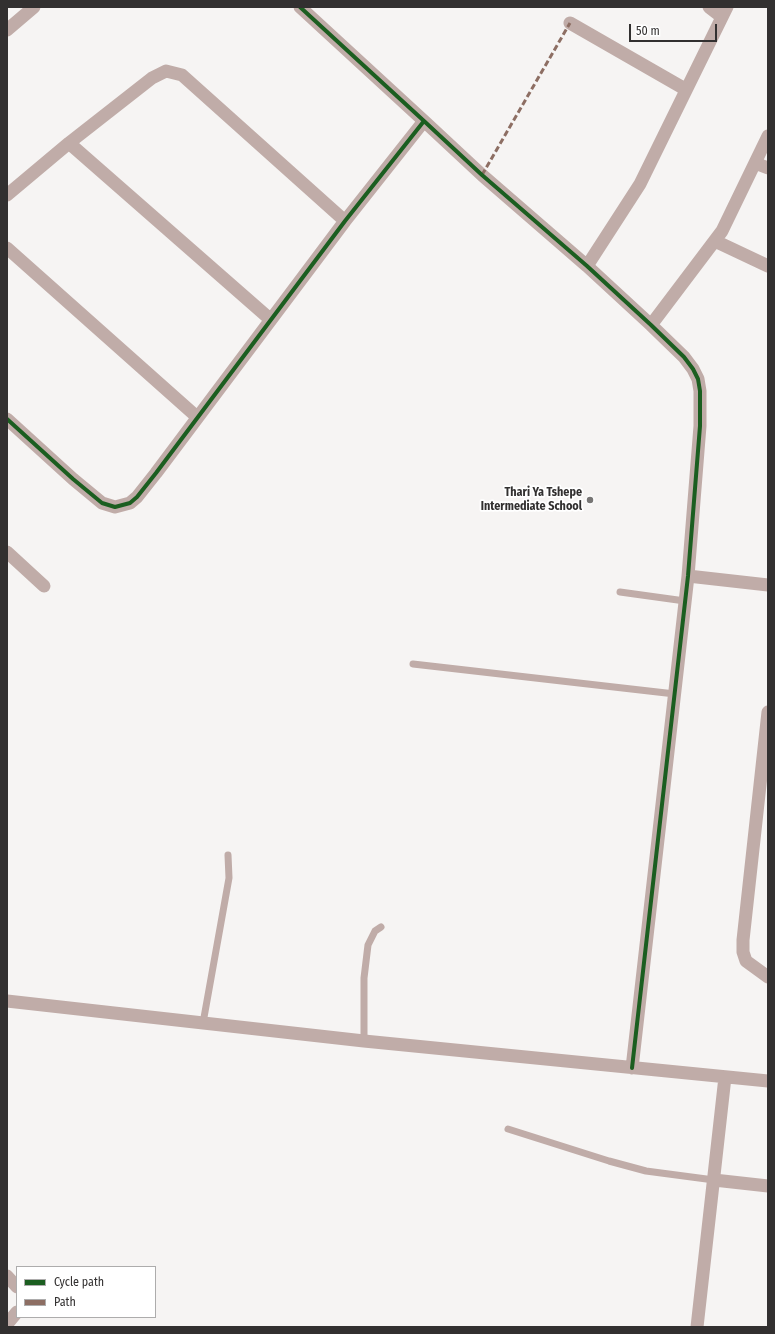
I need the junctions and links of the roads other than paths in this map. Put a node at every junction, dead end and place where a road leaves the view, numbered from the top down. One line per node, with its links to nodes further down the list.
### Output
1 (34, 7): 6 (street)
2 (300, 7): 8 (street)
3 (709, 7): 4 (street)
4 (724, 12): 7 (street)
5 (570, 23): 7 (street)
6 (7, 30)
7 (685, 89): 17 (street)
8 (424, 121): 14 (street); 17 (street)
9 (768, 136): 11 (street)
10 (69, 143): 13 (street); 14 (street); 19 (street)
11 (755, 162): 12 (street); 15 (street)
12 (768, 168)
13 (7, 194)
14 (345, 221): 19 (street)
15 (715, 241): 18 (street); 20 (street)
16 (7, 248): 21 (street)
17 (587, 266): 20 (street)
18 (768, 266)
19 (271, 320): 21 (street)
20 (651, 325): 24 (street)
21 (196, 417): 22 (street)
22 (7, 419)
23 (7, 552): 26 (street)
24 (688, 576): 25 (street); 28 (street)
25 (768, 585)
26 (44, 586)
27 (620, 592): 28 (lane)
28 (685, 602): 30 (street)
29 (413, 664): 30 (lane)
30 (675, 694): 38 (street)
31 (768, 712): 34 (street)
32 (228, 855): 36 (lane)
33 (381, 927): 37 (lane)
34 (768, 977)
35 (7, 1002): 36 (street)
36 (203, 1023): 37 (street)
37 (364, 1041): 38 (street)
38 (632, 1068): 39 (street)
39 (725, 1077): 40 (street); 42 (street)
40 (768, 1081)
41 (508, 1129): 42 (lane)
42 (714, 1180): 43 (street); 48 (street)
43 (768, 1186)
44 (7, 1276): 45 (street)
45 (16, 1286)
46 (16, 1313): 47 (street)
47 (7, 1324)
48 (697, 1327)

